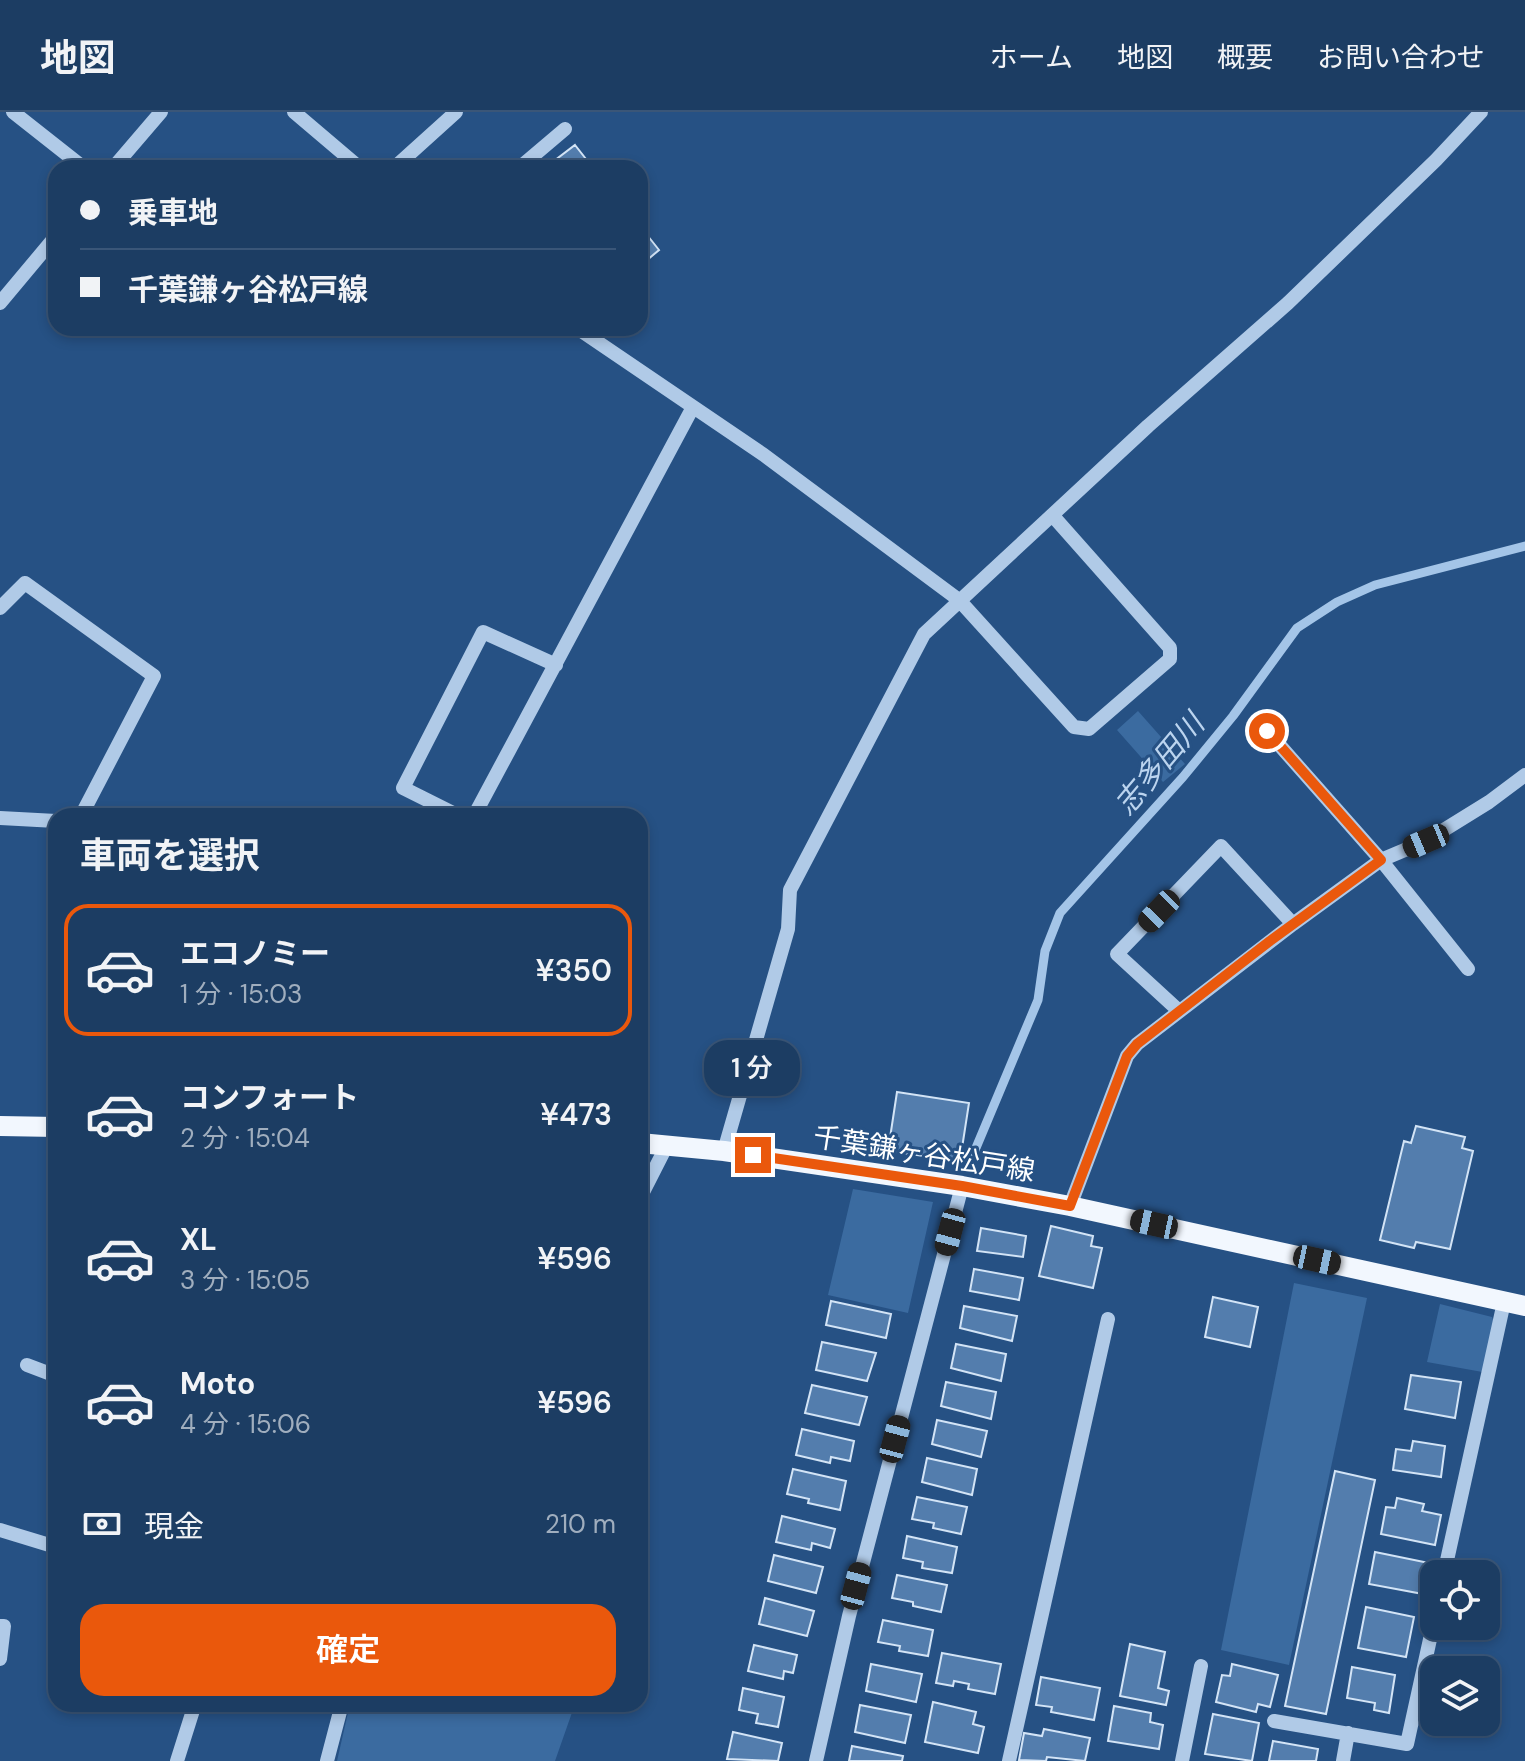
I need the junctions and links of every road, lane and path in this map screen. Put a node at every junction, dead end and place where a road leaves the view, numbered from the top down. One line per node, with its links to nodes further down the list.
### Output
1 (13, 112): 7 (street)
2 (161, 112): 8 (street)
3 (294, 112): 9 (street)
4 (456, 112): 10 (street)
5 (1481, 112): 16 (street)
6 (565, 129): 11 (street)
7 (74, 160)
8 (120, 160)
9 (351, 160)
10 (403, 160)
11 (528, 160)
12 (48, 246): 13 (street)
13 (0, 303)
14 (589, 336): 15 (street)
15 (693, 407): 17 (street); 19 (street)
16 (1053, 516): 17 (street); 17 (street)
17 (959, 600): 35 (street)
18 (0, 608): 22 (street)
19 (556, 665): 23 (street); 24 (street)
20 (1267, 731): 27 (street)
21 (1525, 775): 27 (street)
22 (85, 808)
23 (443, 808)
24 (478, 808)
25 (0, 818): 26 (street)
26 (48, 821)
27 (1381, 860): 28 (street); 29 (street)
28 (1293, 924): 30 (street); 30 (street)
29 (1468, 969)
30 (1178, 1010): 38 (street)
31 (0, 1126): 32 (main road)
32 (48, 1127)
33 (648, 1144): 34 (main road, 千葉鎌ヶ谷松戸線)
34 (667, 1145): 35 (main road, 千葉鎌ヶ谷松戸線); 36 (street)
35 (724, 1151): 37 (main road, 千葉鎌ヶ谷松戸線)
36 (648, 1182)
37 (962, 1186): 38 (main road, 千葉鎌ヶ谷松戸線); 57 (street)
38 (1070, 1206): 39 (main road, 千葉鎌ヶ谷松戸線)
39 (1504, 1302): 40 (main road, 千葉鎌ヶ谷松戸線); 46 (street)
40 (1525, 1306)
41 (1108, 1319): 58 (street)
42 (27, 1365): 43 (street)
43 (48, 1373)
44 (0, 1530): 45 (street)
45 (48, 1545)
46 (1447, 1560)
47 (0, 1626): 49 (street)
48 (1430, 1640): 54 (street)
49 (0, 1659)
50 (1201, 1666): 59 (street)
51 (192, 1712): 55 (street)
52 (340, 1712): 56 (street)
53 (1274, 1721): 54 (street)
54 (1348, 1733): 60 (street)
55 (177, 1761)
56 (327, 1761)
57 (816, 1761)
58 (1009, 1761)
59 (1182, 1761)
60 (1343, 1761)

